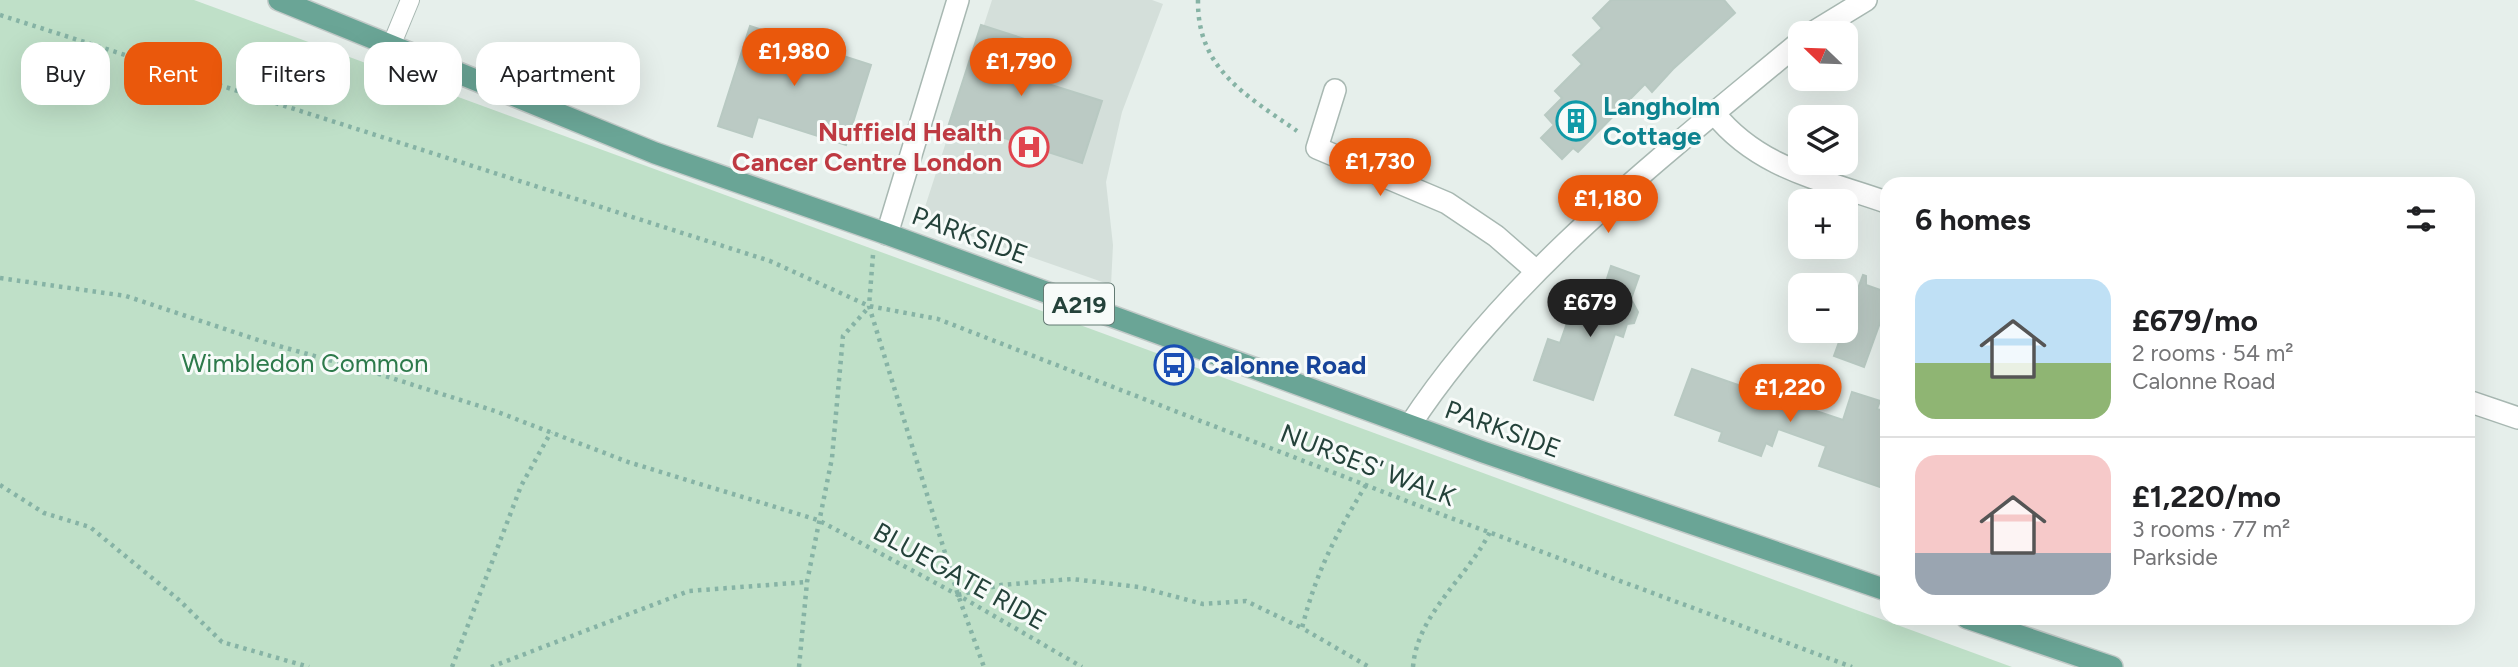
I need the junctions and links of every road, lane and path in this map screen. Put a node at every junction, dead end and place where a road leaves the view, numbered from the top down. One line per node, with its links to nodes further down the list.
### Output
1 (279, 0): 8 (main road, PARKSIDE / A219)
2 (410, 0): 9 (lane)
3 (958, 0): 16 (street)
4 (1198, 0): 14 (path)
5 (1866, 0): 7 (street)
6 (0, 15): 19 (path, NURSES' WALK)
7 (1832, 21)
8 (381, 42)
9 (393, 42)
10 (1788, 52): 13 (street)
11 (462, 75): 16 (main road, PARKSIDE / A219)
12 (1335, 90): 14 (street)
13 (1714, 113): 15 (street); 17 (street)
14 (1317, 148): 17 (street)
15 (1880, 200)
16 (881, 232): 19 (path); 22 (main road, PARKSIDE / A219)
17 (1535, 270): 22 (street)
18 (0, 278): 23 (path, BLUEGATE RIDE)
19 (869, 306): 25 (path, NURSES' WALK); 26 (path); 30 (path)
20 (2475, 403): 21 (street)
21 (2518, 418)
22 (1410, 425): 29 (main road, PARKSIDE / A219)
23 (551, 432): 26 (path, BLUEGATE RIDE); 34 (path)
24 (0, 485): 33 (path)
25 (1366, 485): 27 (path, NURSES' WALK); 32 (path)
26 (818, 520): 28 (path); 30 (path, BLUEGATE RIDE)
27 (1490, 532): 40 (path); 41 (path, NURSES' WALK)
28 (807, 582): 35 (path); 36 (path)
29 (1880, 588)
30 (958, 595): 32 (path); 37 (path); 38 (path, BLUEGATE RIDE)
31 (1988, 625): 42 (main road)
32 (1302, 628): 39 (path)
33 (309, 667)
34 (452, 667)
35 (492, 667)
36 (799, 667)
37 (984, 667)
38 (1082, 667)
39 (1368, 667)
40 (1413, 667)
41 (1852, 667)
42 (2112, 667)

